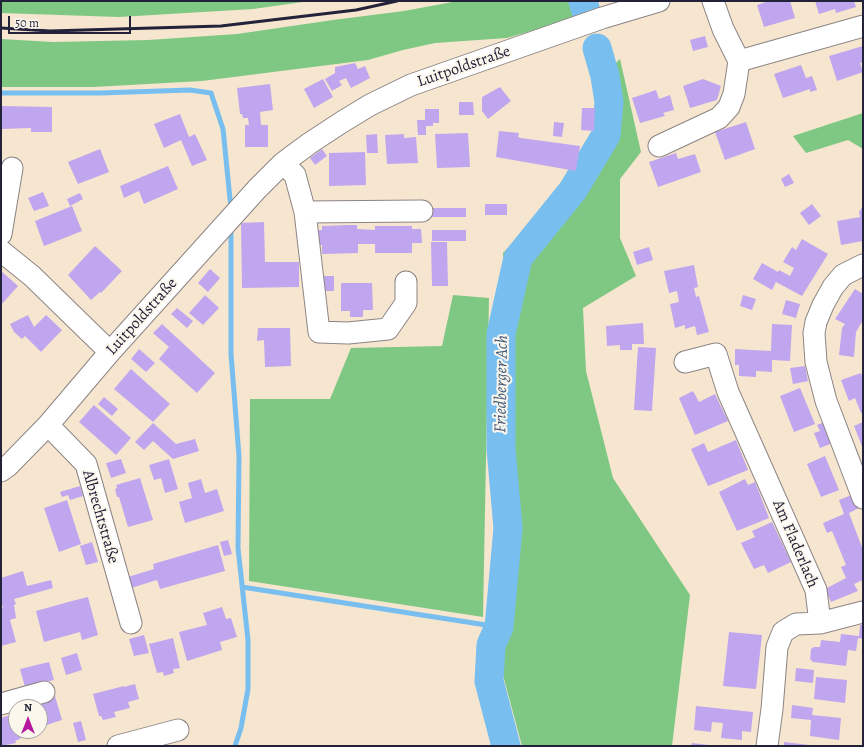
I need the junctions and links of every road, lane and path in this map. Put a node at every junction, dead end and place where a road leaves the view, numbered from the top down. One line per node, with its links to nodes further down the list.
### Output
1 (659, 1): 6 (street, Luitpoldstraße)
2 (713, 1): 4 (street)
3 (863, 26): 4 (street)
4 (739, 61): 5 (street)
5 (659, 146)
6 (284, 163): 9 (street); 14 (street, Luitpoldstraße)
7 (12, 168): 10 (street)
8 (422, 211): 9 (street)
9 (305, 212): 13 (street)
10 (1, 234)
11 (1, 251): 14 (street)
12 (863, 266): 18 (street)
13 (406, 282)
14 (110, 352): 16 (street, Luitpoldstraße)
15 (685, 362): 21 (street, Am Fladerlach)
16 (48, 424): 17 (street, Luitpoldstraße); 20 (street, Albrechtstraße)
17 (1, 471)
18 (863, 498)
19 (863, 612): 21 (street)
20 (130, 623)
21 (820, 623): 26 (street)
22 (44, 692): 23 (street)
23 (1, 704)
24 (178, 730): 25 (street)
25 (118, 746)
26 (767, 746)

